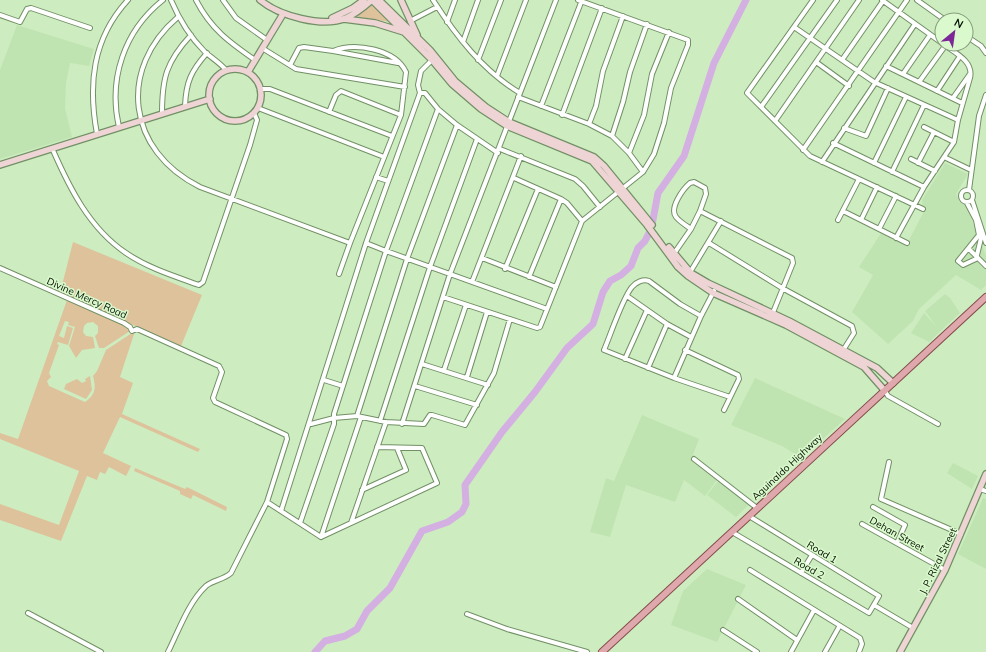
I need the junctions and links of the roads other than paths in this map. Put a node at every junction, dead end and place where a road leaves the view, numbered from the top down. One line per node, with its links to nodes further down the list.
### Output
1 (128, 0): 106 (street)
2 (163, 0): 102 (street)
3 (170, 0): 31 (street)
4 (196, 0): 58 (street)
5 (223, 0): 47 (street)
6 (260, 0): 28 (street)
7 (364, 0): 33 (street)
8 (372, 0): 32 (street); 41 (street)
9 (379, 0): 46 (street)
10 (401, 0): 34 (street)
11 (433, 0): 24 (street)
12 (455, 0): 35 (street)
13 (478, 0): 49 (street)
14 (501, 0): 60 (street)
15 (526, 0): 71 (street)
16 (556, 0): 80 (street)
17 (580, 0): 25 (street); 88 (street)
18 (813, 0): 38 (street)
19 (837, 0): 44 (street)
20 (859, 0): 51 (street)
21 (907, 0): 26 (street)
22 (917, 0): 27 (street)
23 (882, 1): 26 (street); 61 (street)
24 (437, 7): 34 (street); 35 (street)
25 (602, 8): 30 (street); 94 (street)
26 (899, 12): 37 (street); 68 (street)
27 (934, 12)
28 (283, 14): 33 (street); 47 (street)
29 (0, 15): 39 (street)
30 (623, 16): 36 (street); 100 (street)
31 (178, 17): 42 (street); 96 (street)
32 (344, 19): 33 (street); 41 (street)
33 (326, 20)
34 (410, 21): 46 (street)
35 (447, 22): 49 (street)
36 (647, 24): 40 (street); 108 (street)
37 (915, 24): 43 (street); 65 (street)
38 (794, 27): 44 (street); 89 (street)
39 (90, 28)
40 (669, 32): 115 (street); 126 (street)
41 (406, 33): 59 (street)
42 (191, 35): 55 (street); 93 (street)
43 (930, 35): 45 (street); 70 (street)
44 (810, 38): 51 (street); 89 (street)
45 (934, 38)
46 (419, 39): 99 (street)
47 (267, 40): 50 (street)
48 (974, 41): 56 (street)
49 (463, 42): 60 (street)
50 (262, 48): 58 (street); 64 (street)
51 (825, 48): 61 (street); 62 (street)
52 (333, 51): 63 (street); 63 (street); 64 (street)
53 (938, 52): 73 (street)
54 (954, 52): 57 (street)
55 (207, 53): 66 (street); 87 (street)
56 (986, 53)
57 (960, 56): 69 (street); 78 (street)
58 (255, 60): 67 (street)
59 (432, 60): 79 (street); 99 (street)
60 (478, 60): 71 (street)
61 (842, 60): 68 (street)
62 (816, 62): 74 (street); 98 (street)
63 (398, 63): 75 (street)
64 (290, 65): 75 (street)
65 (886, 66): 70 (street); 72 (street)
66 (226, 70): 67 (street); 84 (street)
67 (248, 72): 77 (street)
68 (859, 72): 72 (street); 74 (street)
69 (971, 72): 83 (street); 85 (street)
70 (903, 74): 73 (street)
71 (497, 76): 80 (street)
72 (874, 82): 76 (street); 104 (street)
73 (920, 82): 78 (street)
74 (849, 86): 113 (street)
75 (405, 87): 95 (street)
76 (888, 88): 82 (street); 104 (street)
77 (261, 89): 91 (street); 92 (street)
78 (937, 91): 83 (street)
79 (420, 93): 90 (street); 131 (street)
80 (519, 95): 88 (street); 99 (street)
81 (986, 95): 124 (street)
82 (906, 97): 86 (street); 121 (street)
83 (953, 98): 85 (street)
84 (210, 99): 87 (street); 91 (street)
85 (962, 103): 97 (street)
86 (924, 105): 97 (street); 127 (street)
87 (185, 106): 93 (street)
88 (541, 106): 94 (street)
89 (762, 107): 98 (street)
90 (438, 109): 101 (street); 161 (street)
91 (256, 111): 117 (street); 138 (street)
92 (329, 112): 95 (street); 107 (street)
93 (162, 114): 96 (street)
94 (562, 114): 100 (street)
95 (401, 115): 107 (street)
96 (141, 120): 102 (street); 138 (street)
97 (958, 120): 110 (street)
98 (775, 121): 113 (street)
99 (508, 124): 114 (street); 135 (street)
100 (589, 124): 108 (street)
101 (457, 125): 109 (street); 165 (street)
102 (119, 127): 106 (street)
103 (924, 127): 105 (street)
104 (844, 128): 111 (street)
105 (934, 132): 110 (street); 122 (street)
106 (97, 134): 112 (street)
107 (392, 136): 117 (street)
108 (612, 136): 115 (street)
109 (477, 139): 114 (street); 167 (street)
110 (954, 142): 118 (street)
111 (833, 143): 120 (street); 121 (street)
112 (52, 148): 123 (street); 138 (street)
113 (803, 150): 120 (street)
114 (499, 151): 116 (street); 171 (street)
115 (629, 152): 126 (street)
116 (521, 156): 129 (street); 143 (street)
117 (384, 157): 128 (street)
118 (944, 157): 124 (street); 125 (street)
119 (911, 159): 122 (street)
120 (822, 162): 130 (street)
121 (874, 163): 127 (street)
122 (918, 163): 125 (street)
123 (0, 165)
124 (971, 170): 136 (street)
125 (935, 171): 133 (street)
126 (643, 172): 135 (street)
127 (892, 172): 133 (street)
128 (376, 177): 131 (street); 155 (street)
129 (514, 178): 134 (street); 164 (street)
130 (859, 179): 132 (street); 146 (street)
131 (388, 181): 156 (street)
132 (877, 187): 137 (street); 148 (street)
133 (924, 187): 142 (street)
134 (538, 189): 139 (street); 169 (street)
135 (621, 190): 143 (street); 162 (street)
136 (969, 190): 140 (street); 141 (street)
137 (896, 196): 142 (street); 152 (street)
138 (232, 198): 155 (street)
139 (561, 199): 149 (street); 173 (street)
140 (972, 200): 141 (street); 153 (street)
141 (967, 203): 160 (street)
142 (914, 205): 144 (street); 154 (street)
143 (600, 207): 149 (street)
144 (923, 209)
145 (700, 211): 150 (street); 151 (street); 151 (street)
146 (843, 211): 147 (street); 148 (street)
147 (838, 220)
148 (861, 220): 152 (street)
149 (582, 221): 175 (street)
150 (721, 221): 157 (street); 176 (street)
151 (692, 229): 162 (street)
152 (879, 229): 154 (street)
153 (982, 234): 159 (street); 163 (street)
154 (896, 238): 158 (street)
155 (350, 243): 170 (street)
156 (366, 243): 161 (street); 198 (street)
157 (709, 243): 172 (street); 176 (street)
158 (907, 243)
159 (986, 243)
160 (969, 249): 163 (street); 163 (street)
161 (386, 251): 165 (street); 201 (street)
162 (673, 256): 172 (street)
163 (977, 256): 166 (street)
164 (482, 258): 169 (street); 174 (street)
165 (407, 259): 167 (street); 207 (street)
166 (986, 266)
167 (430, 267): 171 (street); 209 (street)
168 (0, 268): 221 (street, Divine Mercy Road)
169 (505, 269): 173 (street)
170 (339, 274)
171 (450, 274): 174 (street); 179 (street)
172 (689, 274): 177 (street)
173 (529, 277): 175 (street)
174 (472, 282): 182 (street)
175 (556, 288): 182 (street)
176 (782, 288): 185 (street); 191 (street)
177 (714, 290): 185 (street); 186 (street)
178 (627, 296): 183 (street); 186 (street); 192 (street)
179 (443, 297): 181 (street); 193 (street)
180 (986, 297): 199 (main road, Aguinaldo Highway)
181 (466, 305): 184 (street); 195 (street)
182 (547, 309): 187 (street)
183 (647, 310): 188 (street); 192 (street)
184 (487, 312): 187 (street); 196 (street)
185 (772, 315): 191 (street)
186 (700, 316): 189 (street)
187 (510, 319): 200 (street)
188 (667, 324): 189 (street); 194 (street)
189 (691, 337): 190 (street)
190 (685, 350): 197 (street); 204 (street)
191 (842, 352): 199 (street); 203 (street)
192 (625, 359): 194 (street)
193 (422, 364): 195 (street); 202 (street)
194 (648, 368): 197 (street)
195 (444, 370): 196 (street)
196 (467, 377): 200 (street)
197 (674, 378): 204 (street)
198 (324, 380): 201 (street); 211 (street)
199 (893, 383): 203 (main road, Aguinaldo Highway)
200 (488, 385): 205 (street)
201 (343, 386): 208 (street)
202 (415, 386): 205 (street); 212 (street)
203 (884, 391): 213 (street); 223 (main road, Aguinaldo Highway)
204 (730, 397): 206 (street)
205 (477, 406): 212 (street)
206 (724, 410)
207 (359, 417): 208 (street); 209 (street); 231 (street)
208 (334, 418): 211 (street); 227 (street)
209 (380, 421): 210 (street)
210 (386, 422): 212 (street); 214 (street)
211 (310, 424): 224 (street)
212 (402, 424)
213 (938, 424)
214 (377, 447): 215 (street); 220 (street)
215 (397, 448): 220 (street); 226 (street)
216 (694, 459): 223 (street)
217 (889, 462): 230 (street)
218 (986, 474): 219 (street, J. P. Rizal Street)
219 (984, 487): 230 (street, J. P. Rizal Street)
220 (362, 490): 226 (street)
221 (267, 502): 224 (street); 247 (street, Divine Mercy Road)
222 (873, 507): 232 (street)
223 (757, 508): 225 (main road, Aguinaldo Highway)
224 (281, 511): 227 (street)
225 (749, 516): 229 (main road, Aguinaldo Highway); 233 (street, Road 1)
226 (351, 523): 231 (street)
227 (300, 524): 231 (street)
228 (862, 524): 232 (street, Dehan Street)
229 (732, 532): 236 (street, Road 2); 249 (main road, Aguinaldo Highway)
230 (962, 534): 235 (street, J. P. Rizal Street)
231 (321, 537)
232 (897, 543): 235 (street, Dehan Street)
233 (812, 555): 236 (street); 238 (street, Road 1)
234 (750, 570): 239 (street)
235 (946, 570): 243 (street, J. P. Rizal Street)
236 (801, 573): 238 (street, Road 2)
237 (738, 599): 245 (street)
238 (874, 605): 243 (street)
239 (814, 610): 242 (street); 245 (street)
240 (28, 613): 246 (street)
241 (467, 614): 248 (street)
242 (839, 627): 252 (street); 253 (street)
243 (913, 628): 254 (street, J. P. Rizal Street)
244 (723, 630): 250 (street)
245 (797, 640): 251 (street)
246 (101, 652)
247 (168, 652)
248 (587, 652)
249 (602, 652)
250 (758, 652)
251 (791, 652)
252 (825, 652)
253 (859, 652)
254 (900, 652)

